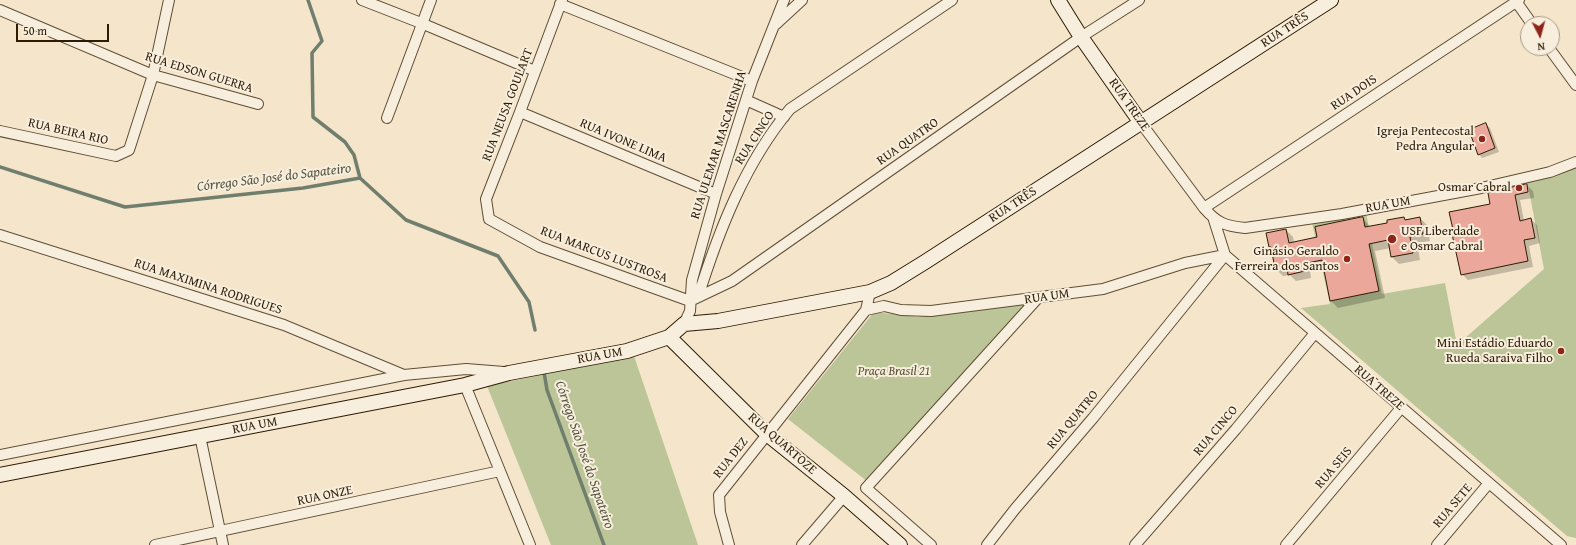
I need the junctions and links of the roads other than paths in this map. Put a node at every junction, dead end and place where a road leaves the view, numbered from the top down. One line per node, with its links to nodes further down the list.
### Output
1 (169, 0): 19 (street)
2 (362, 0): 14 (street)
3 (431, 0): 14 (street)
4 (784, 0): 15 (street, RUA ULEMAR MASCARENHA)
5 (802, 0): 15 (street)
6 (952, 0): 25 (street, RUA CINCO)
7 (1058, 0): 16 (street, RUA TREZE)
8 (1139, 0): 16 (street, RUA QUATRO)
9 (1332, 0): 27 (street, RUA TRÊS)
10 (1517, 1): 13 (street); 31 (street, RUA DOIS)
11 (561, 2): 18 (street, RUA NEUSA GOULART); 20 (street)
12 (0, 10): 19 (street, RUA EDSON GUERRA)
13 (1527, 16)
14 (421, 23): 18 (street); 26 (street)
15 (774, 26): 20 (street, RUA ULEMAR MASCARENHA)
16 (1081, 37): 27 (street, RUA TREZE); 38 (street, RUA QUATRO)
17 (1555, 56): 21 (street)
18 (536, 70): 24 (street, RUA NEUSA GOULART)
19 (153, 75): 23 (street, RUA EDSON GUERRA); 28 (street, RUA BEIRA RIO)
20 (752, 81): 22 (street, RUA ULEMAR MASCARENHA)
21 (1576, 86)
22 (746, 100): 25 (street); 30 (street, RUA ULEMAR MASCARENHA)
23 (258, 104)
24 (520, 112): 30 (street, RUA IVONE LIMA); 32 (street, RUA NEUSA GOULART)
25 (784, 117): 38 (street, RUA CINCO)
26 (387, 118)
27 (1141, 123): 31 (street, RUA TREZE); 36 (street, RUA TRÊS)
28 (0, 131)
29 (1576, 162): 33 (street, RUA UM)
30 (716, 194): 38 (street, RUA ULEMAR MASCARENHA)
31 (1204, 208): 33 (street, RUA UM)
32 (489, 219): 38 (street, RUA MARCUS LUSTROSA)
33 (1214, 220): 35 (street)
34 (0, 235): 44 (street, RUA MAXIMINA RODRIGUES)
35 (1225, 255): 37 (street, RUA UM); 41 (street, RUA TREZE); 62 (street, RUA QUATRO)
36 (870, 292): 39 (street); 40 (street, RUA TRÊS)
37 (1038, 298): 39 (street, RUA UM); 61 (street)
38 (694, 299): 40 (street)
39 (866, 310): 47 (street, RUA DEZ)
40 (684, 324): 42 (street, RUA UM)
41 (1315, 333): 46 (street, RUA TREZE); 63 (street, RUA CINCO)
42 (669, 336): 43 (street, RUA UM); 47 (street, RUA QUARTOZE)
43 (509, 373): 44 (street, RUA UM); 45 (street, RUA UM)
44 (404, 375): 49 (street, RUA UM)
45 (465, 385): 48 (street, RUA UM); 50 (street)
46 (1402, 408): 52 (street, RUA TREZE); 64 (street, RUA SEIS)
47 (767, 434): 53 (street, RUA QUARTOZE); 58 (street, RUA DEZ)
48 (200, 436): 51 (street, RUA UM); 54 (street)
49 (0, 455)
50 (500, 471): 54 (street, RUA ONZE); 57 (street)
51 (0, 475)
52 (1489, 483): 65 (street, RUA SETE); 66 (street, RUA TREZE)
53 (844, 496): 59 (street); 60 (street, RUA QUARTOZE)
54 (220, 532): 55 (street, RUA ONZE); 56 (street)
55 (155, 545)
56 (223, 545)
57 (530, 545)
58 (729, 545)
59 (802, 545)
60 (900, 545)
61 (931, 545)
62 (987, 545)
63 (1135, 545)
64 (1286, 545)
65 (1437, 545)
66 (1561, 545)

